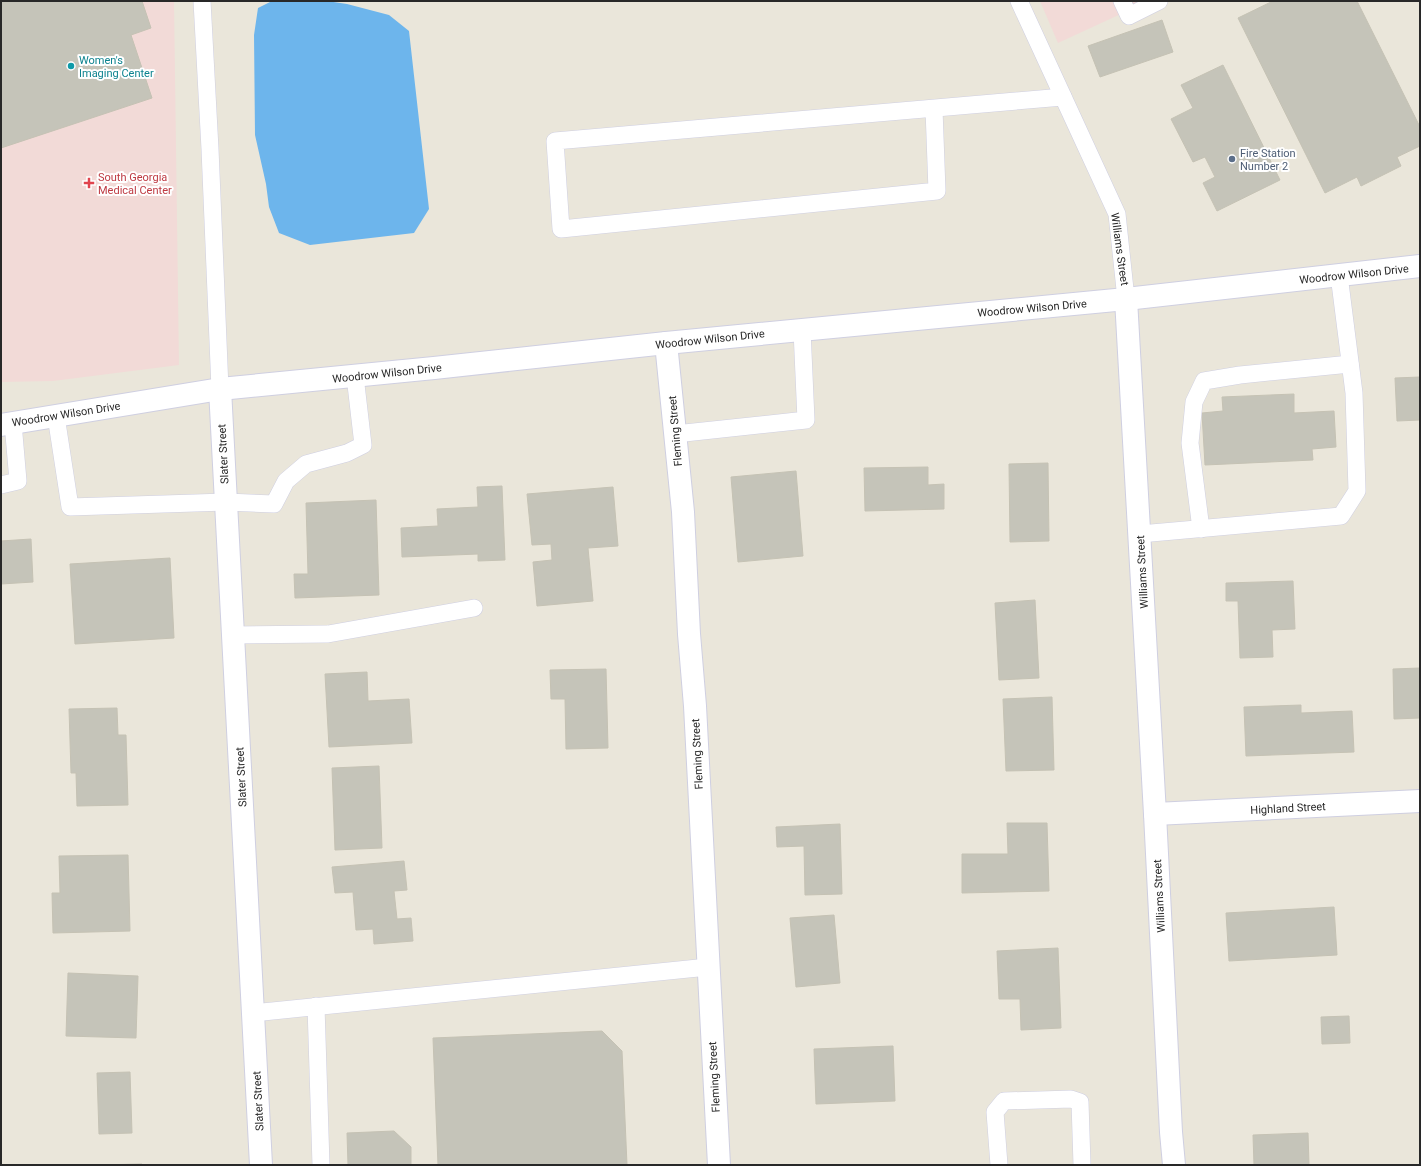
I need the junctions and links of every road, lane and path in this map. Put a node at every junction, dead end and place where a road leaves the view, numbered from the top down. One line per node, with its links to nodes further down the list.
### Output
1 (202, 1): 14 (lane)
2 (1019, 1): 5 (lane, Williams Street)
3 (1122, 1): 4 (lane)
4 (1159, 1)
5 (1063, 97): 6 (lane); 9 (lane, Williams Street)
6 (934, 109): 6 (lane)
7 (1420, 266): 8 (street, Woodrow Wilson Drive)
8 (1339, 275): 9 (street, Woodrow Wilson Drive); 12 (lane)
9 (1126, 299): 10 (street, Woodrow Wilson Drive); 21 (street, Williams Street)
10 (802, 330): 11 (street, Woodrow Wilson Drive); 17 (lane)
11 (666, 343): 13 (street, Woodrow Wilson Drive); 17 (street, Fleming Street)
12 (1350, 364): 20 (lane); 20 (lane)
13 (355, 376): 14 (street, Woodrow Wilson Drive); 19 (lane)
14 (220, 389): 15 (street, Woodrow Wilson Drive); 19 (street, Slater Street)
15 (56, 416): 16 (street, Woodrow Wilson Drive); 19 (lane)
16 (7, 424): 18 (lane)
17 (675, 434): 26 (street, Fleming Street)
18 (1, 485)
19 (226, 502): 23 (street, Slater Street)
20 (1201, 529): 21 (lane)
21 (1140, 534): 25 (street, Williams Street)
22 (474, 608): 23 (lane)
23 (233, 636): 28 (street, Slater Street)
24 (1420, 801): 25 (street, Highland Street)
25 (1155, 814): 34 (street, Williams Street)
26 (708, 967): 27 (lane); 31 (street, Fleming Street)
27 (316, 1006): 28 (lane); 30 (lane)
28 (253, 1013): 29 (street, Slater Street)
29 (261, 1165)
30 (321, 1165)
31 (719, 1165)
32 (999, 1165): 33 (lane)
33 (1082, 1165)
34 (1174, 1165)

